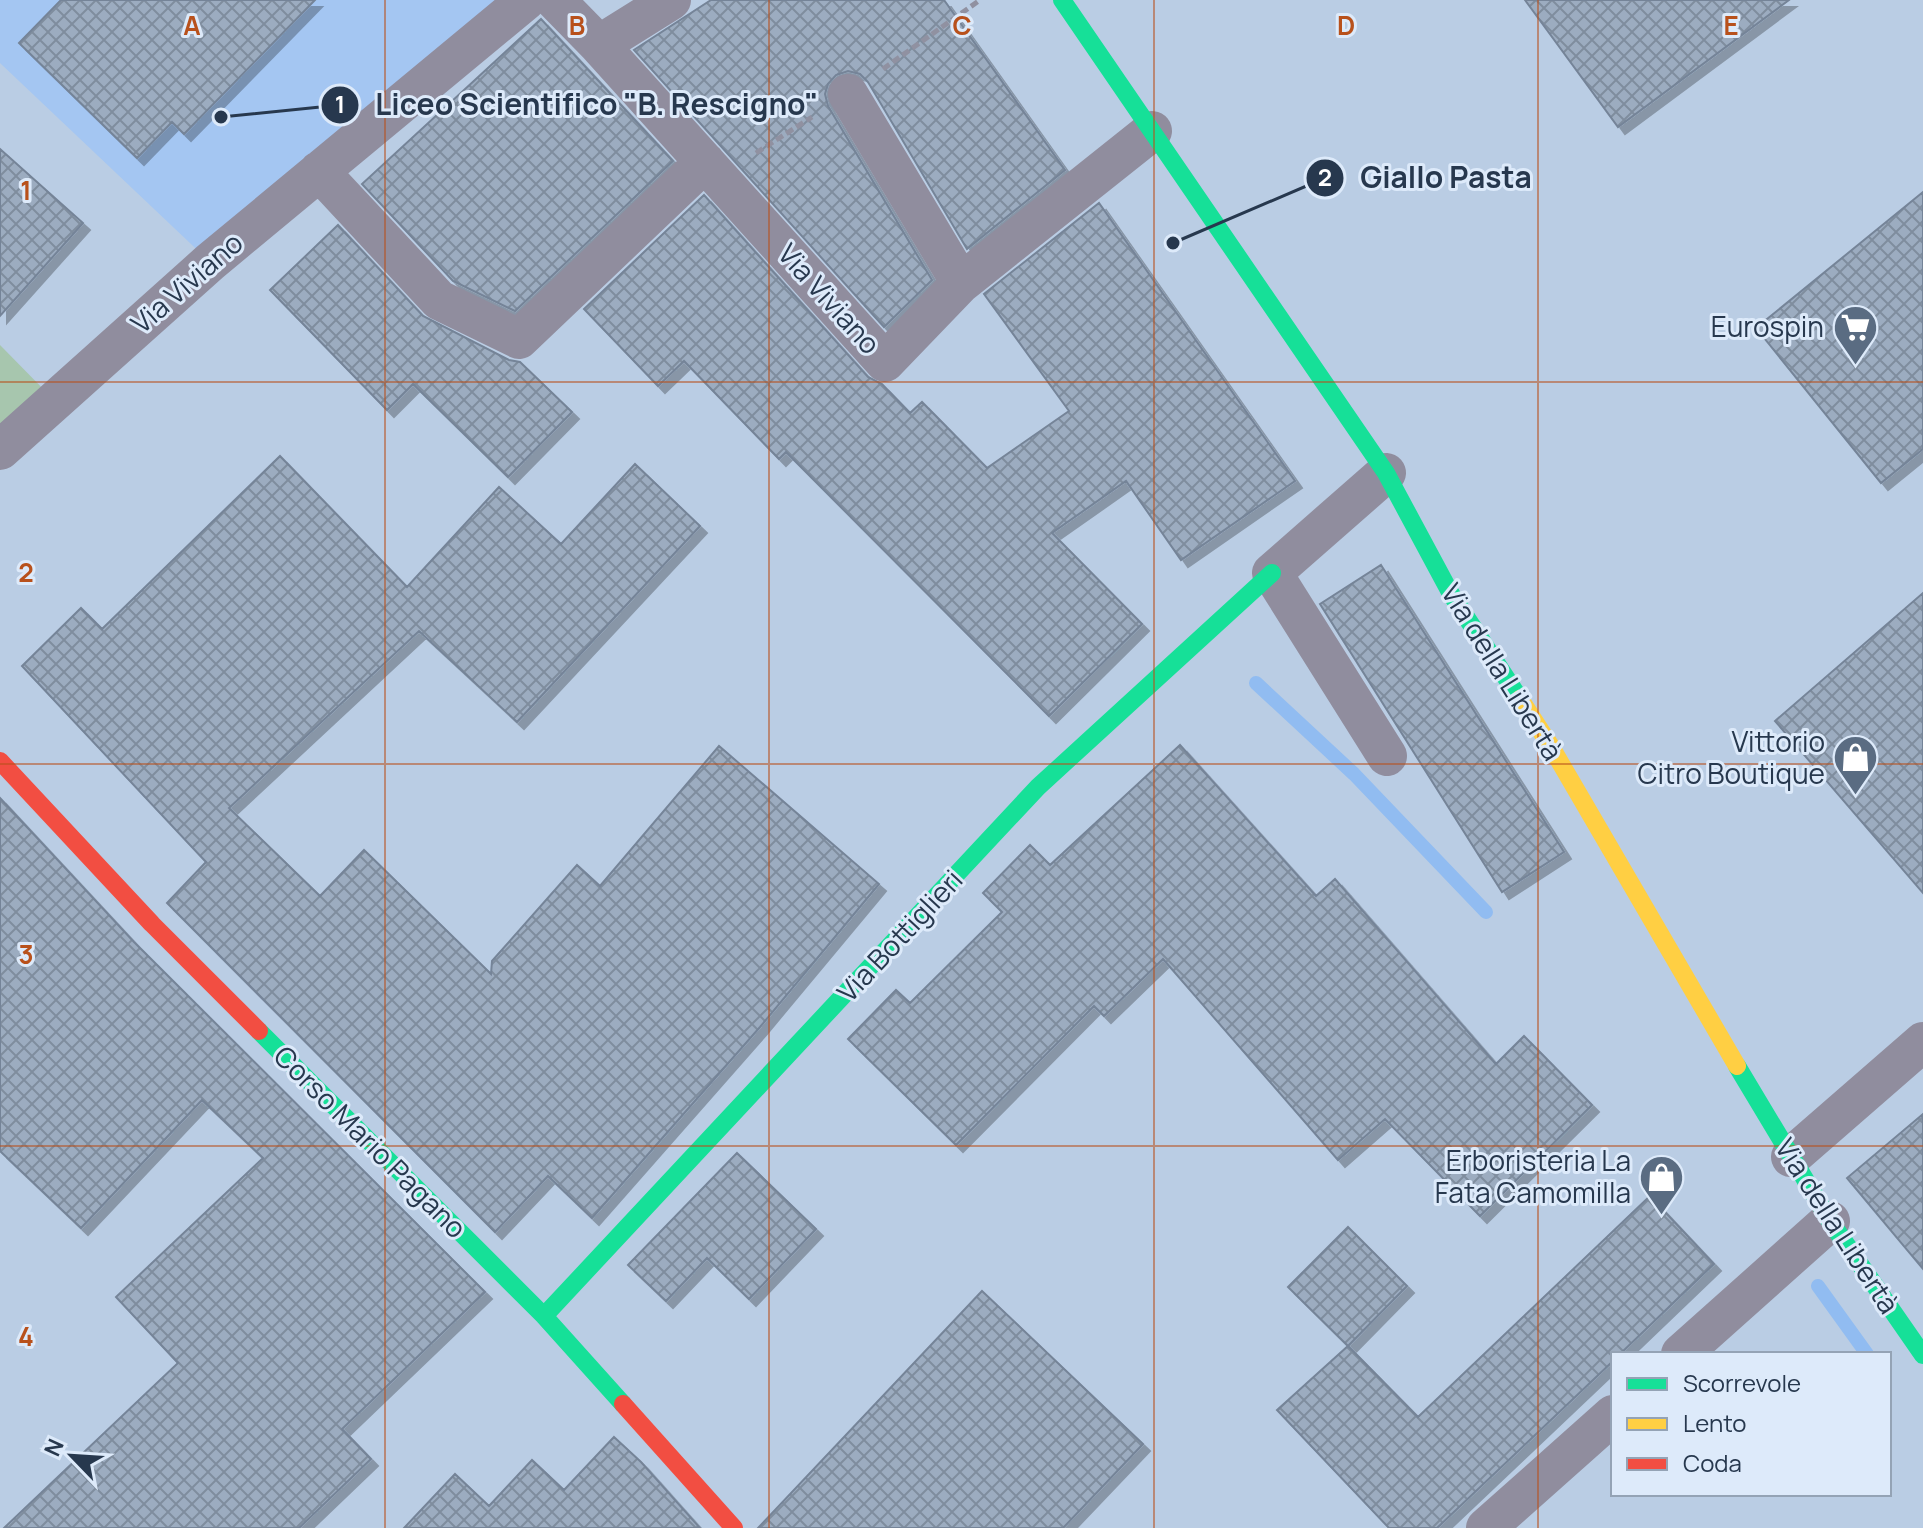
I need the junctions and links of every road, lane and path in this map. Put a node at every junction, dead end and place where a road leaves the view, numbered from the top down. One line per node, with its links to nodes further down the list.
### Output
1 (526, 0): 9 (street, Via Viviano)
2 (555, 0): 5 (street, Via Viviano)
3 (671, 0): 5 (street)
4 (1062, 0): 7 (street, Via della Libertà)
5 (599, 45): 8 (street, Via Viviano)
6 (848, 94): 10 (street)
7 (1152, 131): 10 (street, Via Viviano); 12 (street, Via della Libertà)
8 (705, 162): 9 (street); 10 (street, Via Viviano)
9 (319, 171): 11 (street, Via Viviano)
10 (961, 283)
11 (0, 450)
12 (1386, 473): 13 (street, Via Bottiglieri); 17 (street, Via della Libertà)
13 (1272, 573): 14 (street); 19 (street, Via Bottiglieri)
14 (1387, 756)
15 (0, 761): 19 (street, Corso Mario Pagano)
16 (1923, 1042): 17 (street)
17 (1791, 1157): 18 (street, Via della Libertà)
18 (1830, 1221): 20 (street); 21 (street, Via della Libertà)
19 (544, 1316): 23 (street, Corso Mario Pagano)
20 (1683, 1352)
21 (1923, 1355)
22 (1611, 1417): 24 (street)
23 (734, 1528)
24 (1486, 1528)

